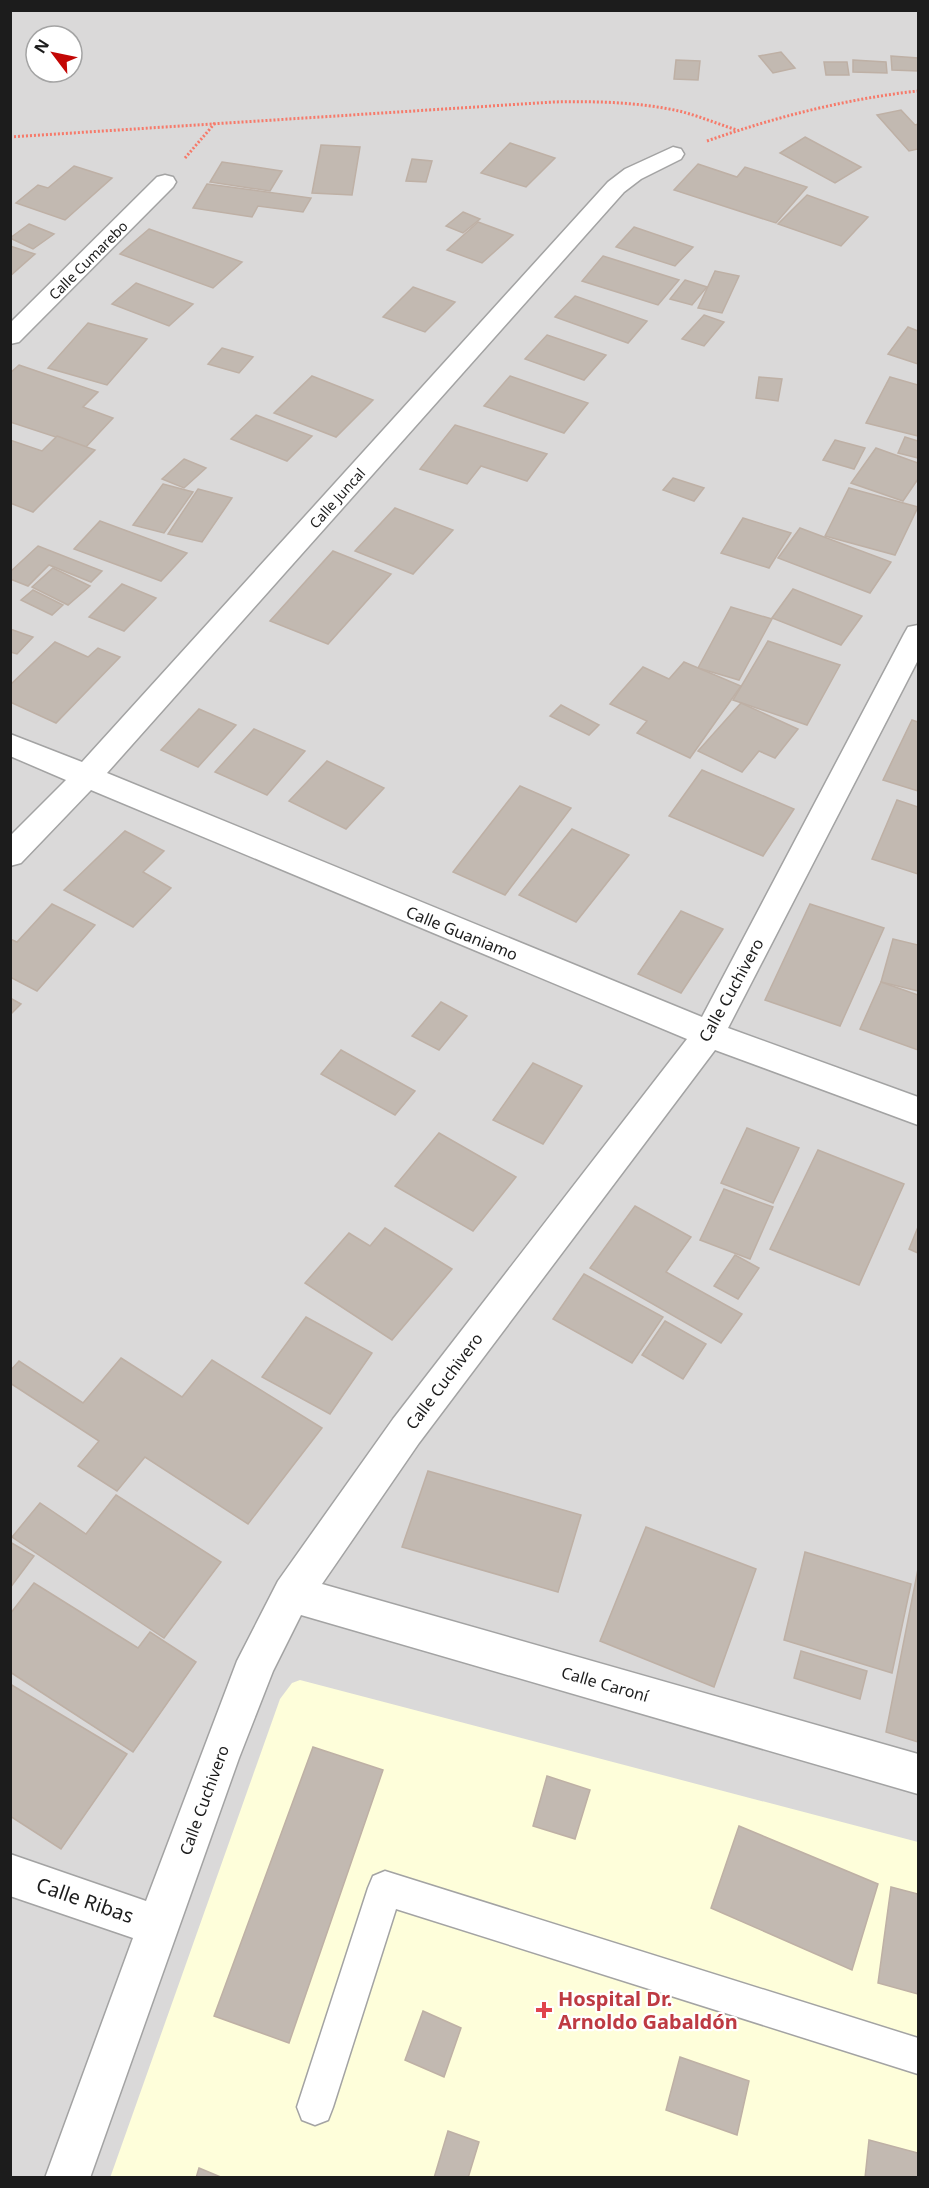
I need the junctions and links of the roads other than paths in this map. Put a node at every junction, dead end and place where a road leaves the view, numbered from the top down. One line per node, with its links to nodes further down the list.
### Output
1 (673, 154): 6 (street, Calle Juncal)
2 (165, 182): 3 (street, Calle Cumarebo)
3 (10, 338)
4 (918, 634): 8 (street, Calle Cuchivero)
5 (10, 744): 6 (street, Calle Guaniamo)
6 (87, 777): 7 (street, Calle Juncal); 8 (street, Calle Guaniamo)
7 (10, 855)
8 (709, 1034): 9 (street, Calle Guaniamo); 10 (street, Calle Cuchivero)
9 (918, 1111)
10 (292, 1594): 11 (street, Calle Caroní); 13 (street, Calle Cuchivero)
11 (918, 1774)
12 (10, 1875): 13 (street, Calle Ribas)
13 (159, 1926): 16 (street, Calle Cuchivero)
14 (918, 2056): 15 (lane)
15 (315, 2107)
16 (67, 2178)

